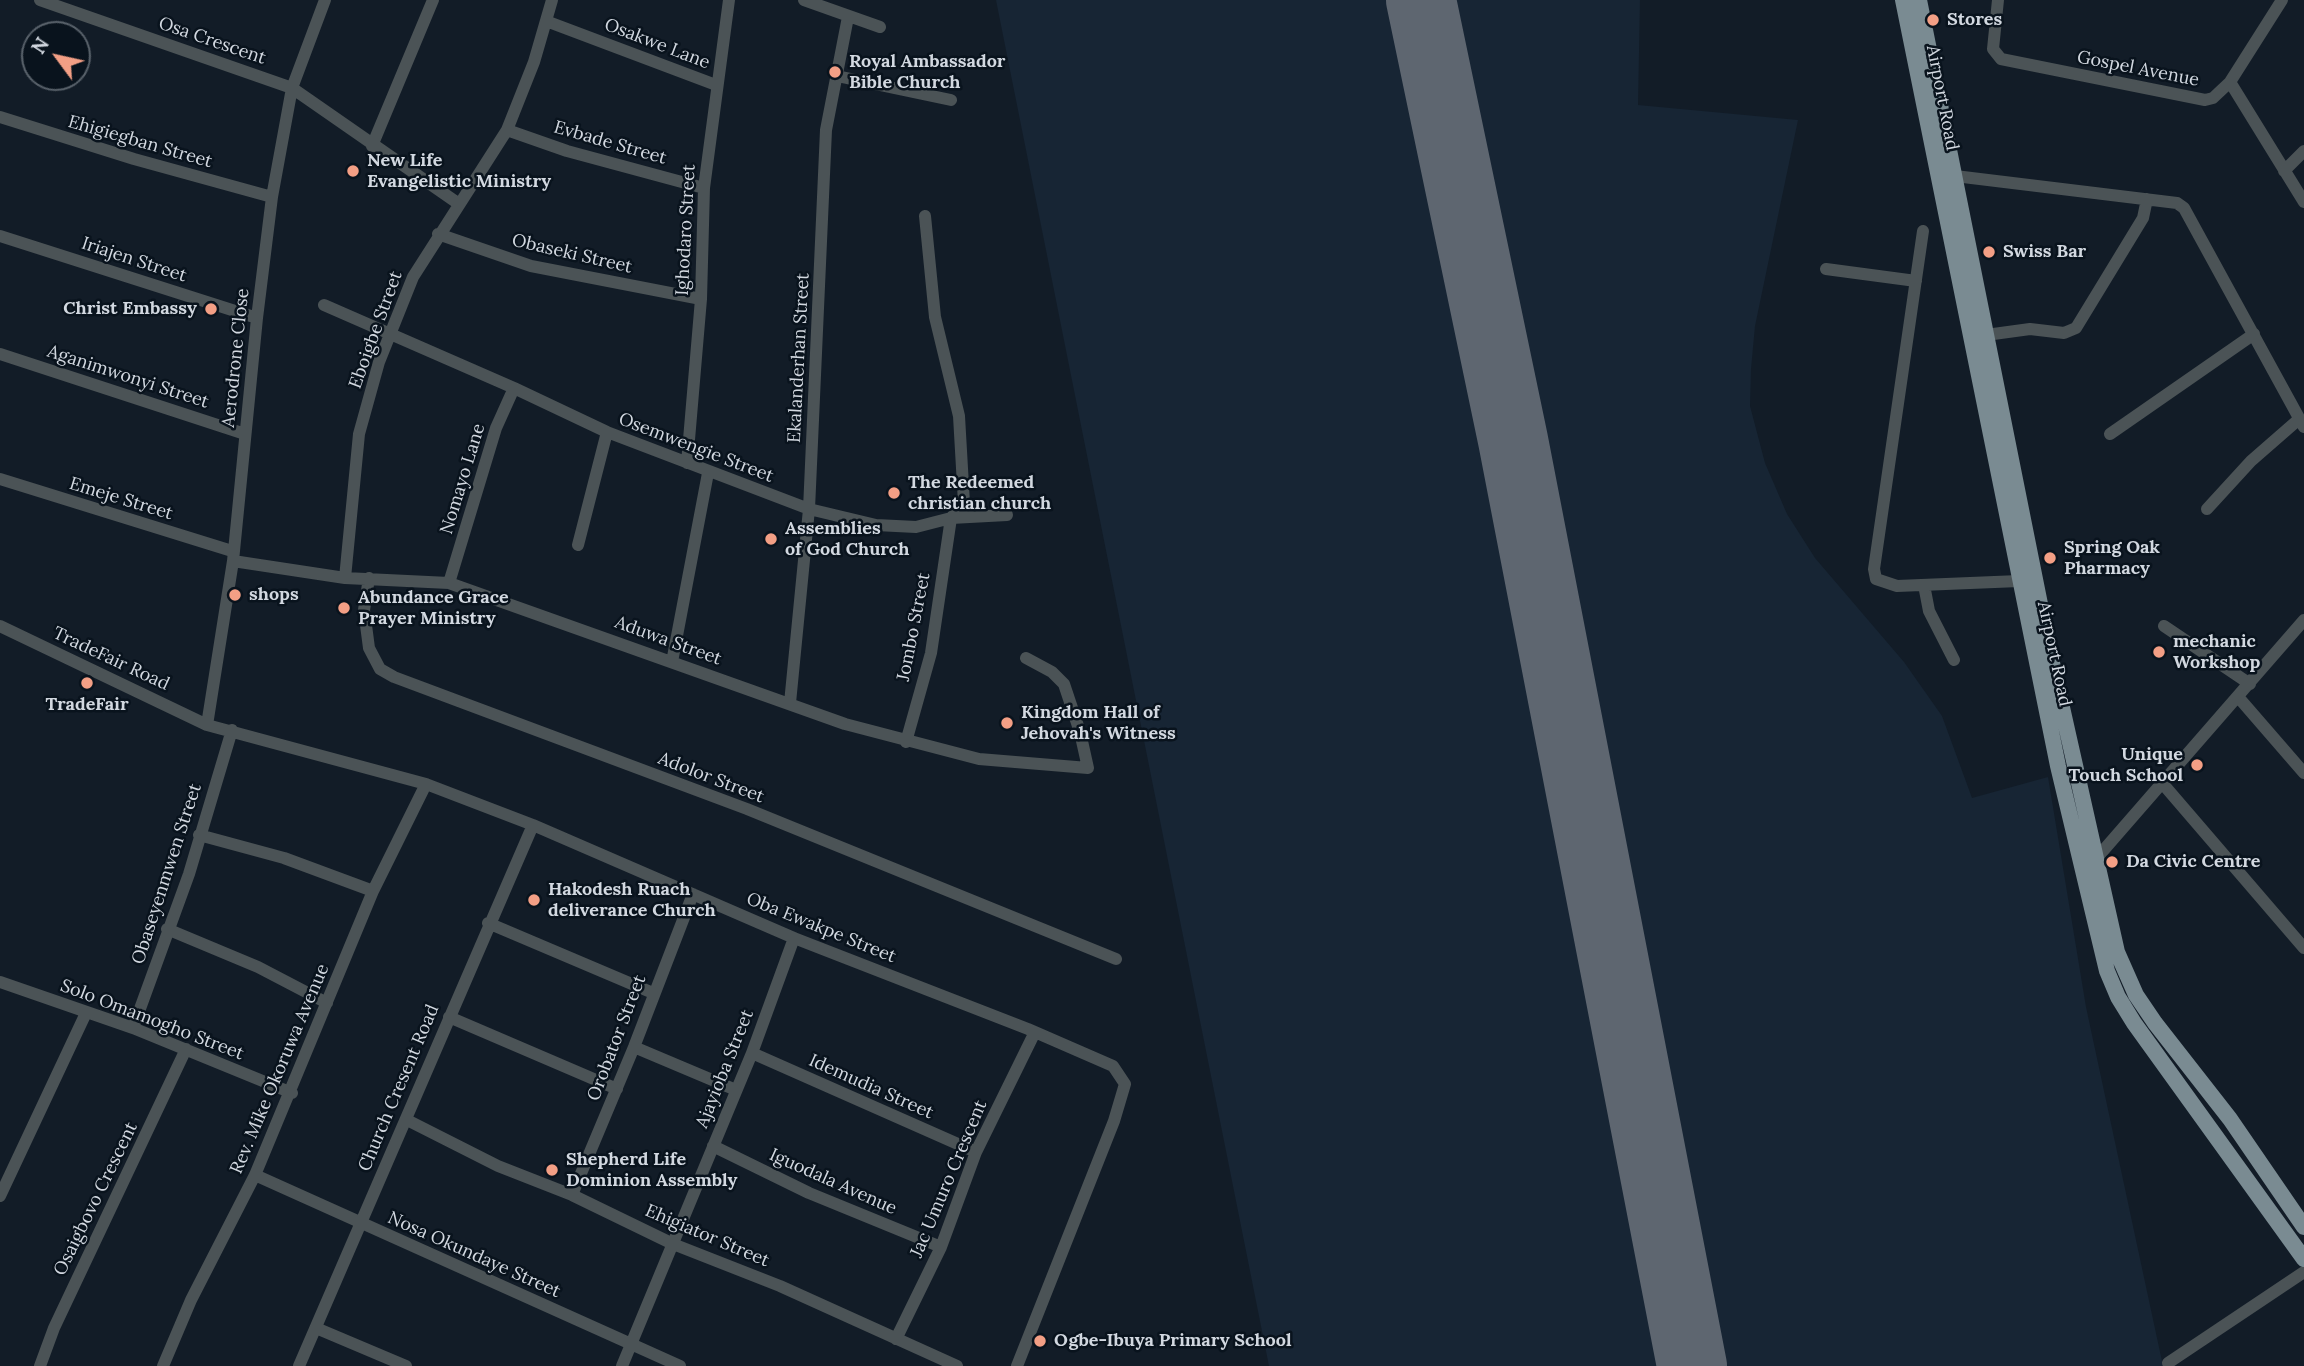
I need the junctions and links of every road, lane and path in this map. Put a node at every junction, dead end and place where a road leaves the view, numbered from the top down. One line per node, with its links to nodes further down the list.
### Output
1 (40, 0): 17 (street, Osa Crescent)
2 (325, 0): 17 (street, Aerodrone Close)
3 (433, 0): 21 (street)
4 (552, 0): 12 (street, Eboigbe Street)
5 (729, 0): 16 (street, Ighodaro Street)
6 (804, 0): 11 (street)
7 (1903, 0): 59 (main road, Airport Road)
8 (1919, 0): 24 (main road, Airport Road)
9 (1998, 0): 15 (street, Gospel Avenue)
10 (2281, 0): 15 (street, Gospel Avenue)
11 (848, 17): 13 (street); 14 (street, Ekalanderhan Street)
12 (547, 21): 16 (street, Osakwe Lane); 20 (street, Eboigbe Street)
13 (880, 27)
14 (837, 76): 18 (street); 51 (street, Ekalanderhan Street)
15 (2230, 82): 23 (street)
16 (716, 85): 25 (street, Ighodaro Street)
17 (292, 88): 21 (street, Osa Crescent); 26 (street, Aerodrone Close)
18 (951, 100)
19 (0, 117): 26 (street, Ehigiegban Street)
20 (507, 130): 25 (street, Evbade Street); 29 (street, Eboigbe Street)
21 (372, 146): 29 (street, Osa Crescent)
22 (2304, 151): 23 (street)
23 (2284, 171): 28 (street)
24 (1955, 176): 27 (street); 41 (main road, Airport Road)
25 (704, 188): 36 (street, Ighodaro Street)
26 (272, 197): 38 (street, Aerodrone Close)
27 (2147, 199): 40 (street); 41 (street)
28 (2304, 202)
29 (459, 204): 32 (street, Eboigbe Street)
30 (926, 216): 54 (street, Jombo Street)
31 (1923, 231): 35 (street)
32 (438, 234): 36 (street, Obaseki Street); 39 (street, Eboigbe Street)
33 (0, 236): 38 (street, Iriajen Street)
34 (1826, 269): 35 (street)
35 (1916, 281): 61 (street)
36 (701, 299): 48 (street, Ighodaro Street)
37 (324, 305): 39 (street, Osemwengie Street)
38 (257, 318): 46 (street, Aerodrone Close)
39 (389, 333): 43 (street, Osemwengie Street); 57 (street, Eboigbe Street)
40 (2255, 334): 44 (street); 47 (street)
41 (1986, 335): 65 (main road, Airport Road)
42 (0, 354): 46 (street, Aganimwonyi Street)
43 (514, 388): 45 (street, Osemwengie Street); 60 (street, Nomayo Lane)
44 (2301, 423): 52 (street)
45 (607, 432): 48 (street, Osemwengie Street); 55 (street)
46 (245, 434): 56 (street, Aerodrone Close)
47 (2110, 434)
48 (687, 463): 49 (street, Osemwengie Street)
49 (708, 473): 51 (street, Osemwengie Street); 68 (street)
50 (0, 479): 56 (street, Emeje Street)
51 (809, 509): 54 (street, Osemwengie Street); 71 (street, Ekalanderhan Street)
52 (2207, 509)
53 (1007, 515): 54 (street, Osemwengie Street)
54 (951, 518): 74 (street, Jombo Street)
55 (578, 545)
56 (233, 556): 57 (street, Aduwa Street); 72 (street, Aerodrone Close)
57 (345, 578): 58 (street, Aduwa Street)
58 (369, 578): 60 (street, Aduwa Street); 87 (street, Adolor Street)
59 (2020, 580): 61 (street); 65 (main road, Airport Road)
60 (450, 583): 68 (street, Aduwa Street)
61 (1924, 585): 67 (street)
62 (2304, 620): 69 (street)
63 (0, 626): 72 (street, TradeFair Road)
64 (2164, 626): 69 (street)
65 (2043, 655): 80 (main road, Airport Road); 111 (main road, Airport Road)
66 (1026, 658): 74 (street, Aduwa Street)
67 (1954, 660)
68 (672, 662): 71 (street, Aduwa Street)
69 (2249, 684): 70 (street)
70 (2239, 698): 75 (street); 77 (street)
71 (790, 703): 74 (street, Aduwa Street)
72 (207, 725): 73 (street, Oba Ewakpe Street)
73 (232, 730): 76 (street, Oba Ewakpe Street); 79 (street, Obaseyenmwen Street)
74 (906, 742)
75 (2304, 773)
76 (426, 784): 78 (street, Oba Ewakpe Street); 81 (street, Rev. Mike Okoruwa Avenue)
77 (2163, 784): 80 (street); 86 (street)
78 (533, 825): 82 (street, Oba Ewakpe Street); 83 (street, Church Cresent Road)
79 (199, 835): 81 (street); 84 (street, Obaseyenmwen Street)
80 (2095, 860): 108 (main road, Airport Road)
81 (373, 891): 90 (street, Rev. Mike Okoruwa Avenue)
82 (692, 894): 85 (street, Oba Ewakpe Street); 89 (street, Orobator Street)
83 (488, 923): 89 (street); 92 (street, Church Cresent Road)
84 (167, 929): 90 (street); 93 (street, Obaseyenmwen Street)
85 (794, 939): 94 (street, Oba Ewakpe Street); 97 (street, Ajayioba Street)
86 (2304, 948)
87 (1116, 959)
88 (0, 982): 91 (street, Solo Omamogho Street)
89 (653, 993): 95 (street, Orobator Street)
90 (327, 1003): 100 (street, Rev. Mike Okoruwa Avenue)
91 (86, 1013): 93 (street, Solo Omamogho Street); 106 (street)
92 (449, 1017): 98 (street); 101 (street, Church Cresent Road)
93 (133, 1028): 96 (street, Solo Omamogho Street)
94 (1034, 1034): 103 (street, Jac Umuro Crescent); 124 (street, Oba Ewakpe Street)
95 (634, 1047): 98 (street, Orobator Street); 99 (street)
96 (186, 1049): 100 (street, Solo Omamogho Street); 117 (street, Osaigbovo Crescent)
97 (752, 1054): 99 (street, Ajayioba Street); 103 (street, Idemudia Street)
98 (617, 1089): 105 (street, Orobator Street)
99 (736, 1090): 102 (street, Ajayioba Street)
100 (292, 1093): 104 (street, Rev. Mike Okoruwa Avenue)
101 (407, 1120): 105 (street, Ehigiator Street); 107 (street, Church Cresent Road)
102 (713, 1146): 109 (street, Ajayioba Street); 110 (street, Iguodala Avenue)
103 (976, 1152): 110 (street, Jac Umuro Crescent)
104 (255, 1175): 107 (street, Nosa Okundaye Street); 118 (street, Rev. Mike Okoruwa Avenue)
105 (572, 1195): 109 (street, Ehigiator Street)
106 (0, 1196)
107 (359, 1223): 113 (street, Church Cresent Road); 115 (street, Nosa Okundaye Street)
108 (2304, 1227)
109 (674, 1244): 114 (street, Ehigiator Street); 115 (street, Ajayioba Street)
110 (941, 1247): 114 (street, Jac Umuro Crescent)
111 (2304, 1259)
112 (2304, 1272): 116 (street)
113 (316, 1328): 119 (street, Church Cresent Road); 120 (street)
114 (896, 1339): 123 (street, Ehigiator Street)
115 (630, 1343): 121 (street, Ajayioba Street); 122 (street, Nosa Okundaye Street)
116 (2168, 1363)
117 (40, 1366)
118 (163, 1366)
119 (299, 1366)
120 (406, 1366)
121 (622, 1366)
122 (680, 1366)
123 (957, 1366)
124 (1017, 1366)

